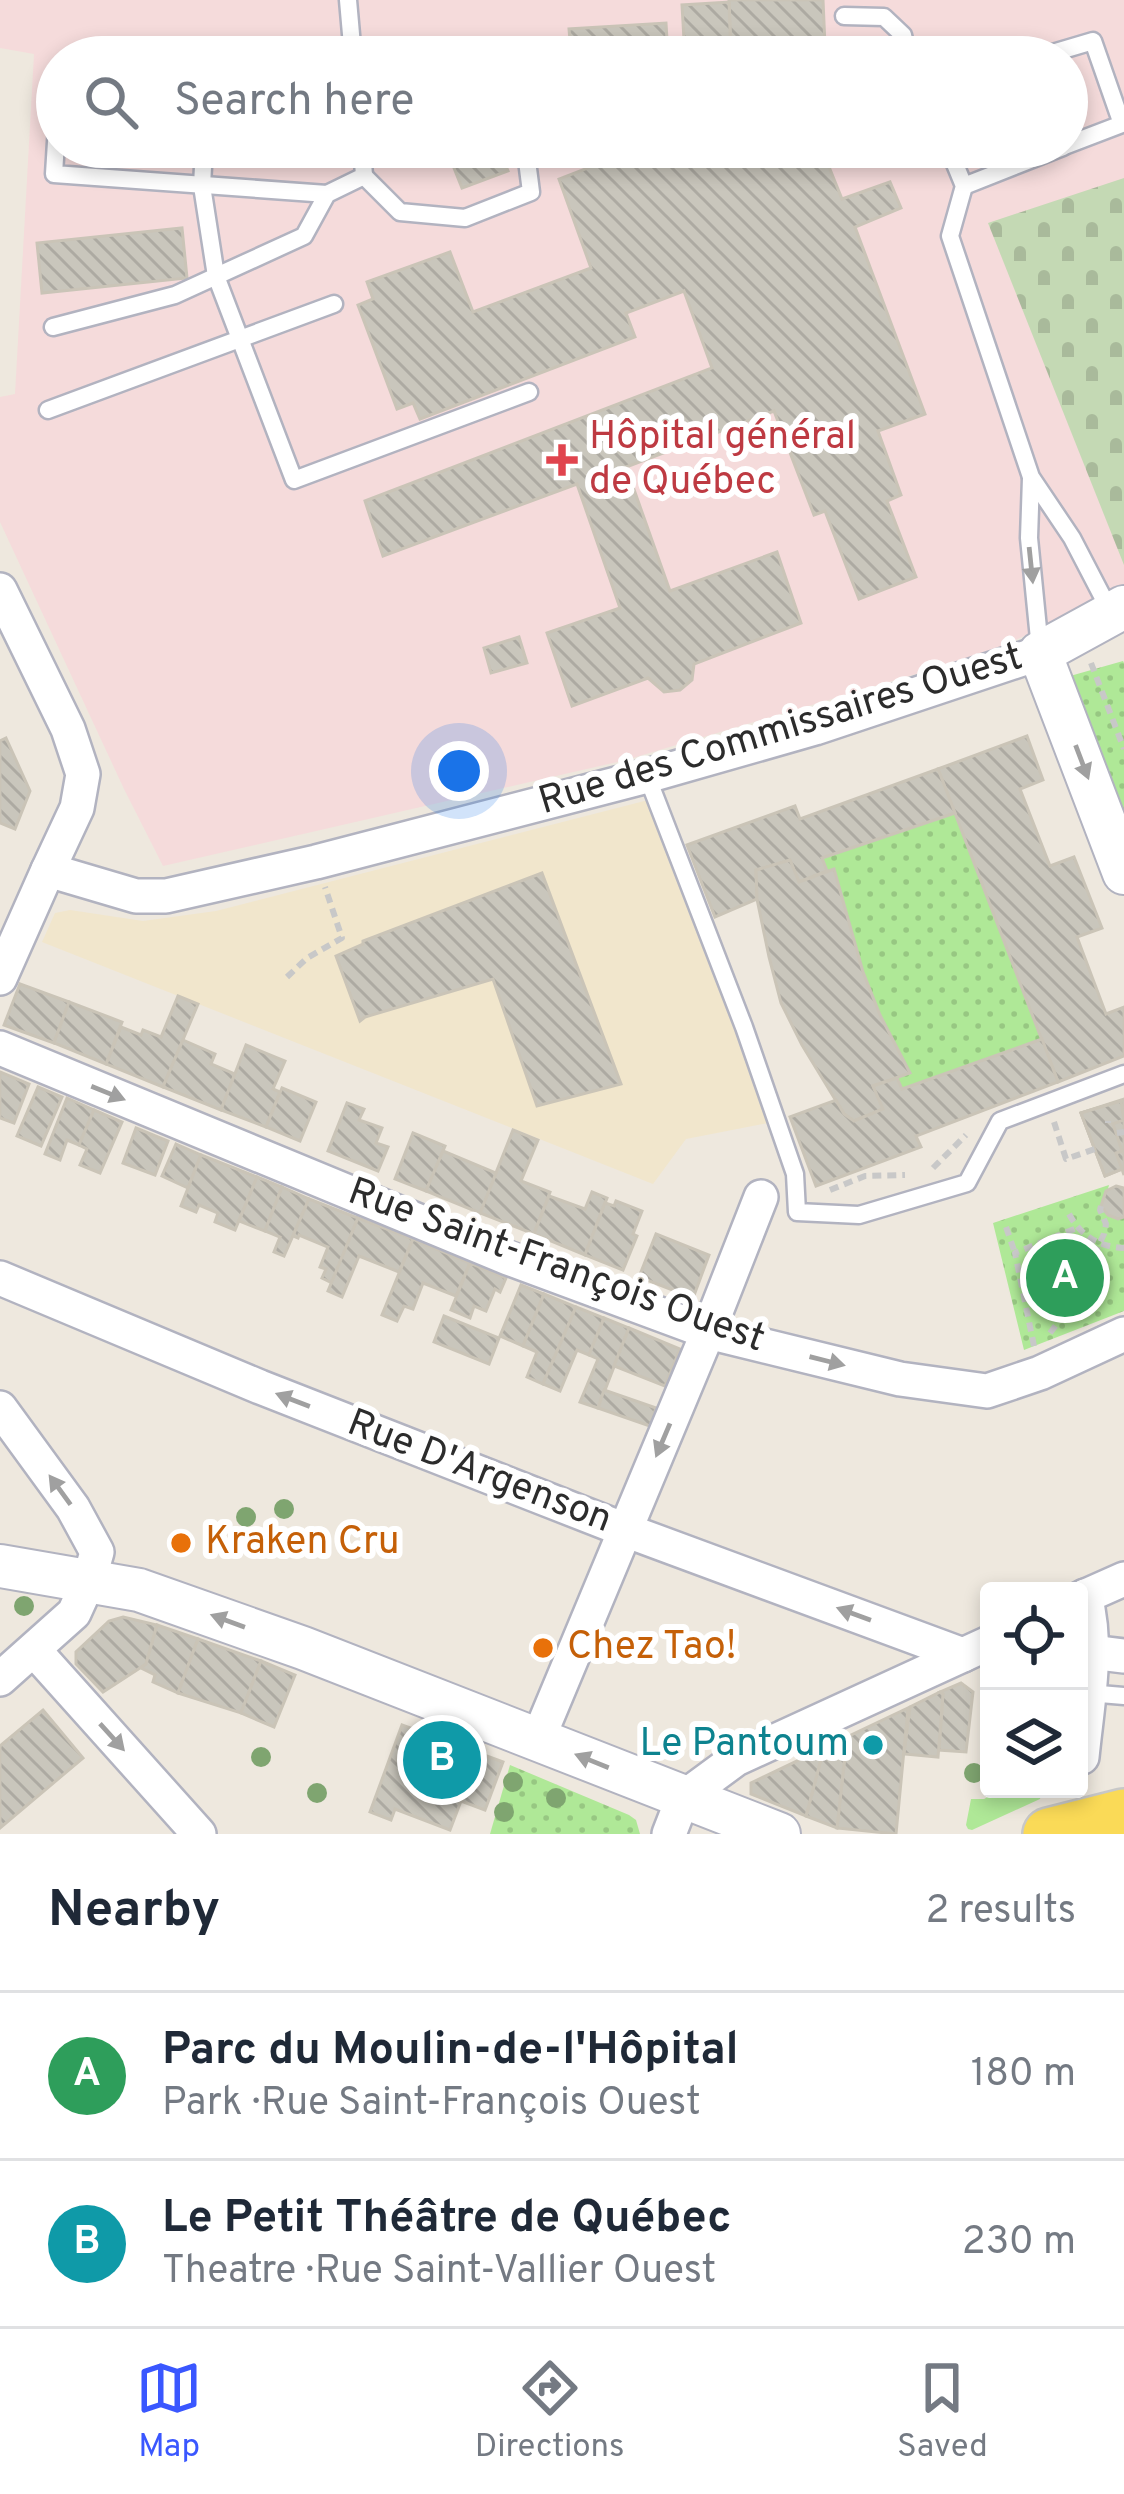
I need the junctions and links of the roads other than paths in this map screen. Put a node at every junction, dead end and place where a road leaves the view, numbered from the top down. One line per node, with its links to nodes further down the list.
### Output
1 (348, 0): 3 (lane)
2 (844, 16): 4 (lane)
3 (351, 36)
4 (903, 36)
5 (1088, 42): 6 (lane)
6 (1088, 137)
7 (54, 168): 14 (lane)
8 (203, 168): 14 (lane)
9 (363, 168): 13 (lane)
10 (528, 168): 13 (lane)
11 (957, 168): 15 (lane)
12 (1008, 168): 15 (lane)
13 (364, 176): 16 (lane)
14 (202, 185): 16 (lane); 17 (lane)
15 (964, 185): 23 (lane)
16 (327, 194): 17 (lane)
17 (216, 276): 19 (lane); 20 (lane)
18 (334, 304): 20 (lane)
19 (53, 327)
20 (239, 338): 21 (lane); 22 (lane)
21 (529, 392)
22 (48, 410)
23 (1031, 477): 25 (lane); 26 (lane, one-way to 26)
24 (0, 590): 28 (street)
25 (1110, 625): 26 (street)
26 (1040, 652): 27 (street, Rue des Commissaires Ouest); 29 (street, one-way to 29)
27 (647, 776): 28 (street, Rue des Commissaires Ouest); 32 (lane)
28 (48, 870): 30 (street)
29 (1124, 873)
30 (0, 978)
31 (0, 1048): 35 (street, Rue Saint-François Ouest, one-way to 35)
32 (1124, 1074)
33 (761, 1197): 35 (street)
34 (0, 1278): 38 (street, Rue D'Argenson, one-way to 34)
35 (708, 1332): 36 (street, Rue Saint-François Ouest, one-way to 36); 38 (street, one-way to 38)
36 (1124, 1334)
37 (0, 1408): 41 (street, one-way to 37)
38 (625, 1529): 44 (street, Rue D'Argenson, one-way to 38); 50 (street)
39 (0, 1566): 41 (street)
40 (1124, 1579): 42 (street)
41 (89, 1580): 45 (street); 50 (street, one-way to 41)
42 (1088, 1595)
43 (1088, 1612): 46 (street)
44 (976, 1649): 52 (street)
45 (34, 1650): 47 (street); 53 (street, one-way to 53)
46 (1107, 1654): 48 (street)
47 (0, 1679)
48 (1088, 1693): 49 (lane)
49 (1124, 1696)
50 (538, 1739): 52 (street, one-way to 50)
51 (1124, 1815): 55 (main road)
52 (676, 1816): 54 (street)
53 (183, 1828)
54 (779, 1834)
55 (1049, 1834)

